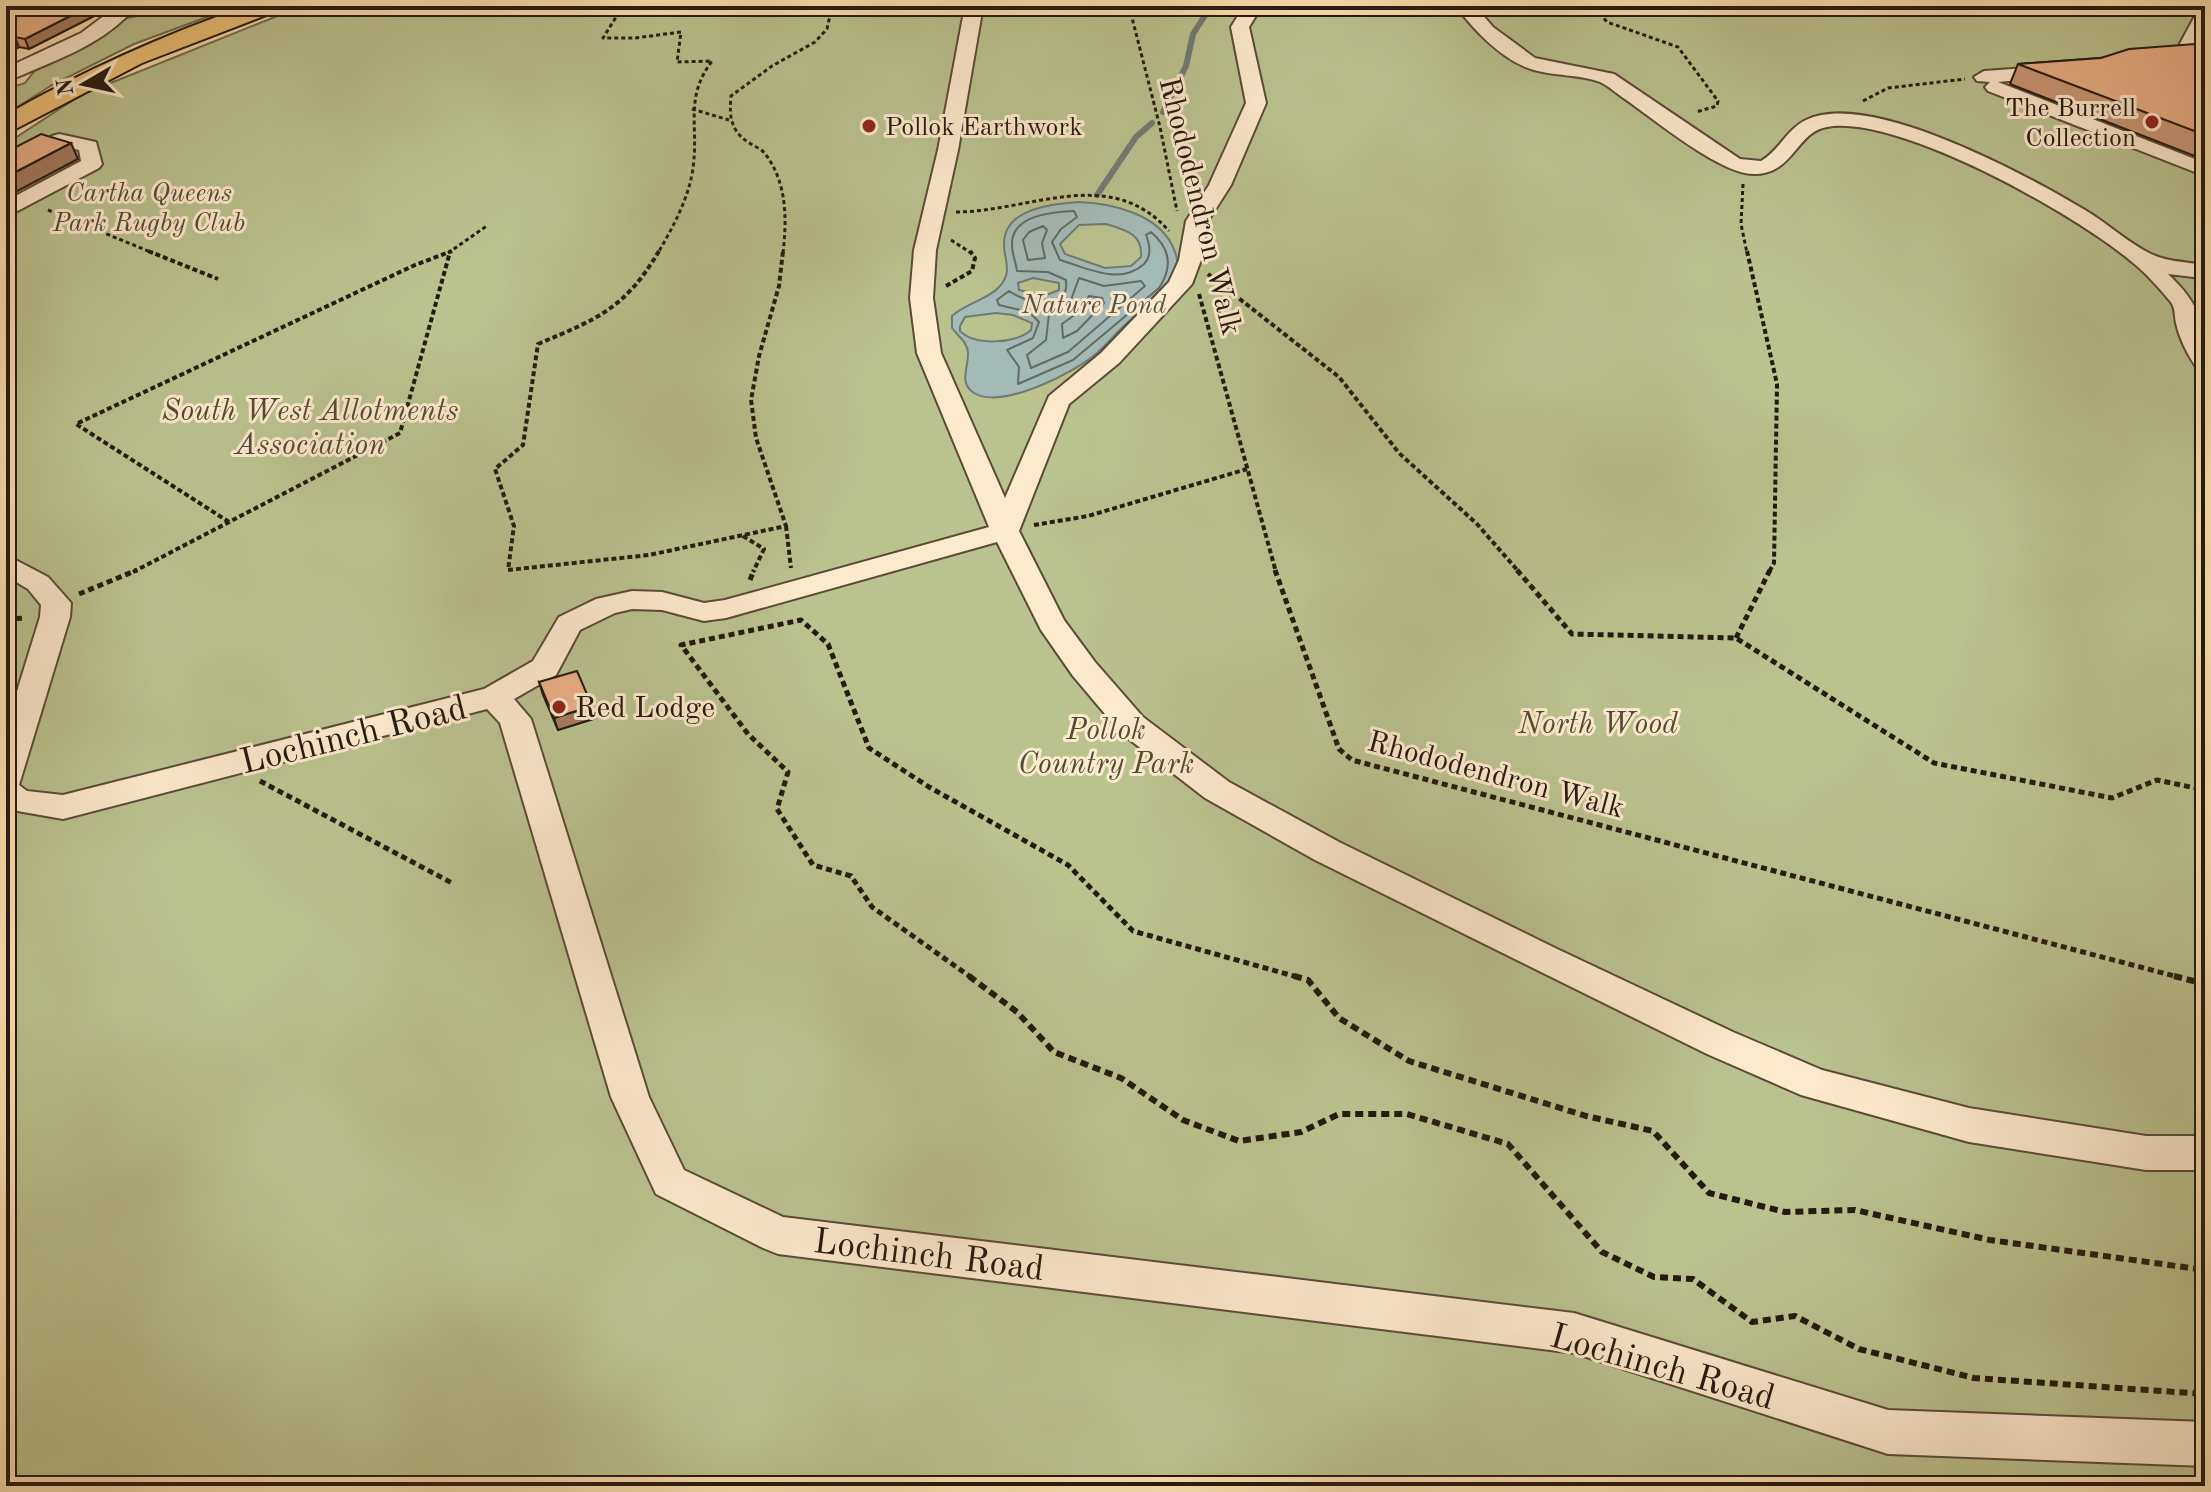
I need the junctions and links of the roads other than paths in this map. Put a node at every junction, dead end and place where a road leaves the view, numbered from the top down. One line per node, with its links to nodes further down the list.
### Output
1 (127, 6): 9 (street)
2 (269, 6): 10 (main road)
3 (974, 6): 18 (street)
4 (1253, 6): 18 (street)
5 (1465, 6): 14 (street)
6 (2205, 14): 7 (street)
7 (2137, 60)
8 (2078, 70): 12 (street)
9 (7, 79)
10 (6, 126)
11 (59, 140): 13 (street)
12 (2205, 170)
13 (16, 205)
14 (2141, 258): 15 (street); 16 (street)
15 (2204, 271): 16 (street)
16 (2186, 307): 17 (street)
17 (2205, 362)
18 (1005, 531): 20 (street); 22 (street)
19 (6, 564): 21 (street, Lochinch Road)
20 (494, 697): 21 (street, Lochinch Road); 23 (street, Lochinch Road)
21 (9, 796)
22 (2205, 1153)
23 (2205, 1444)

